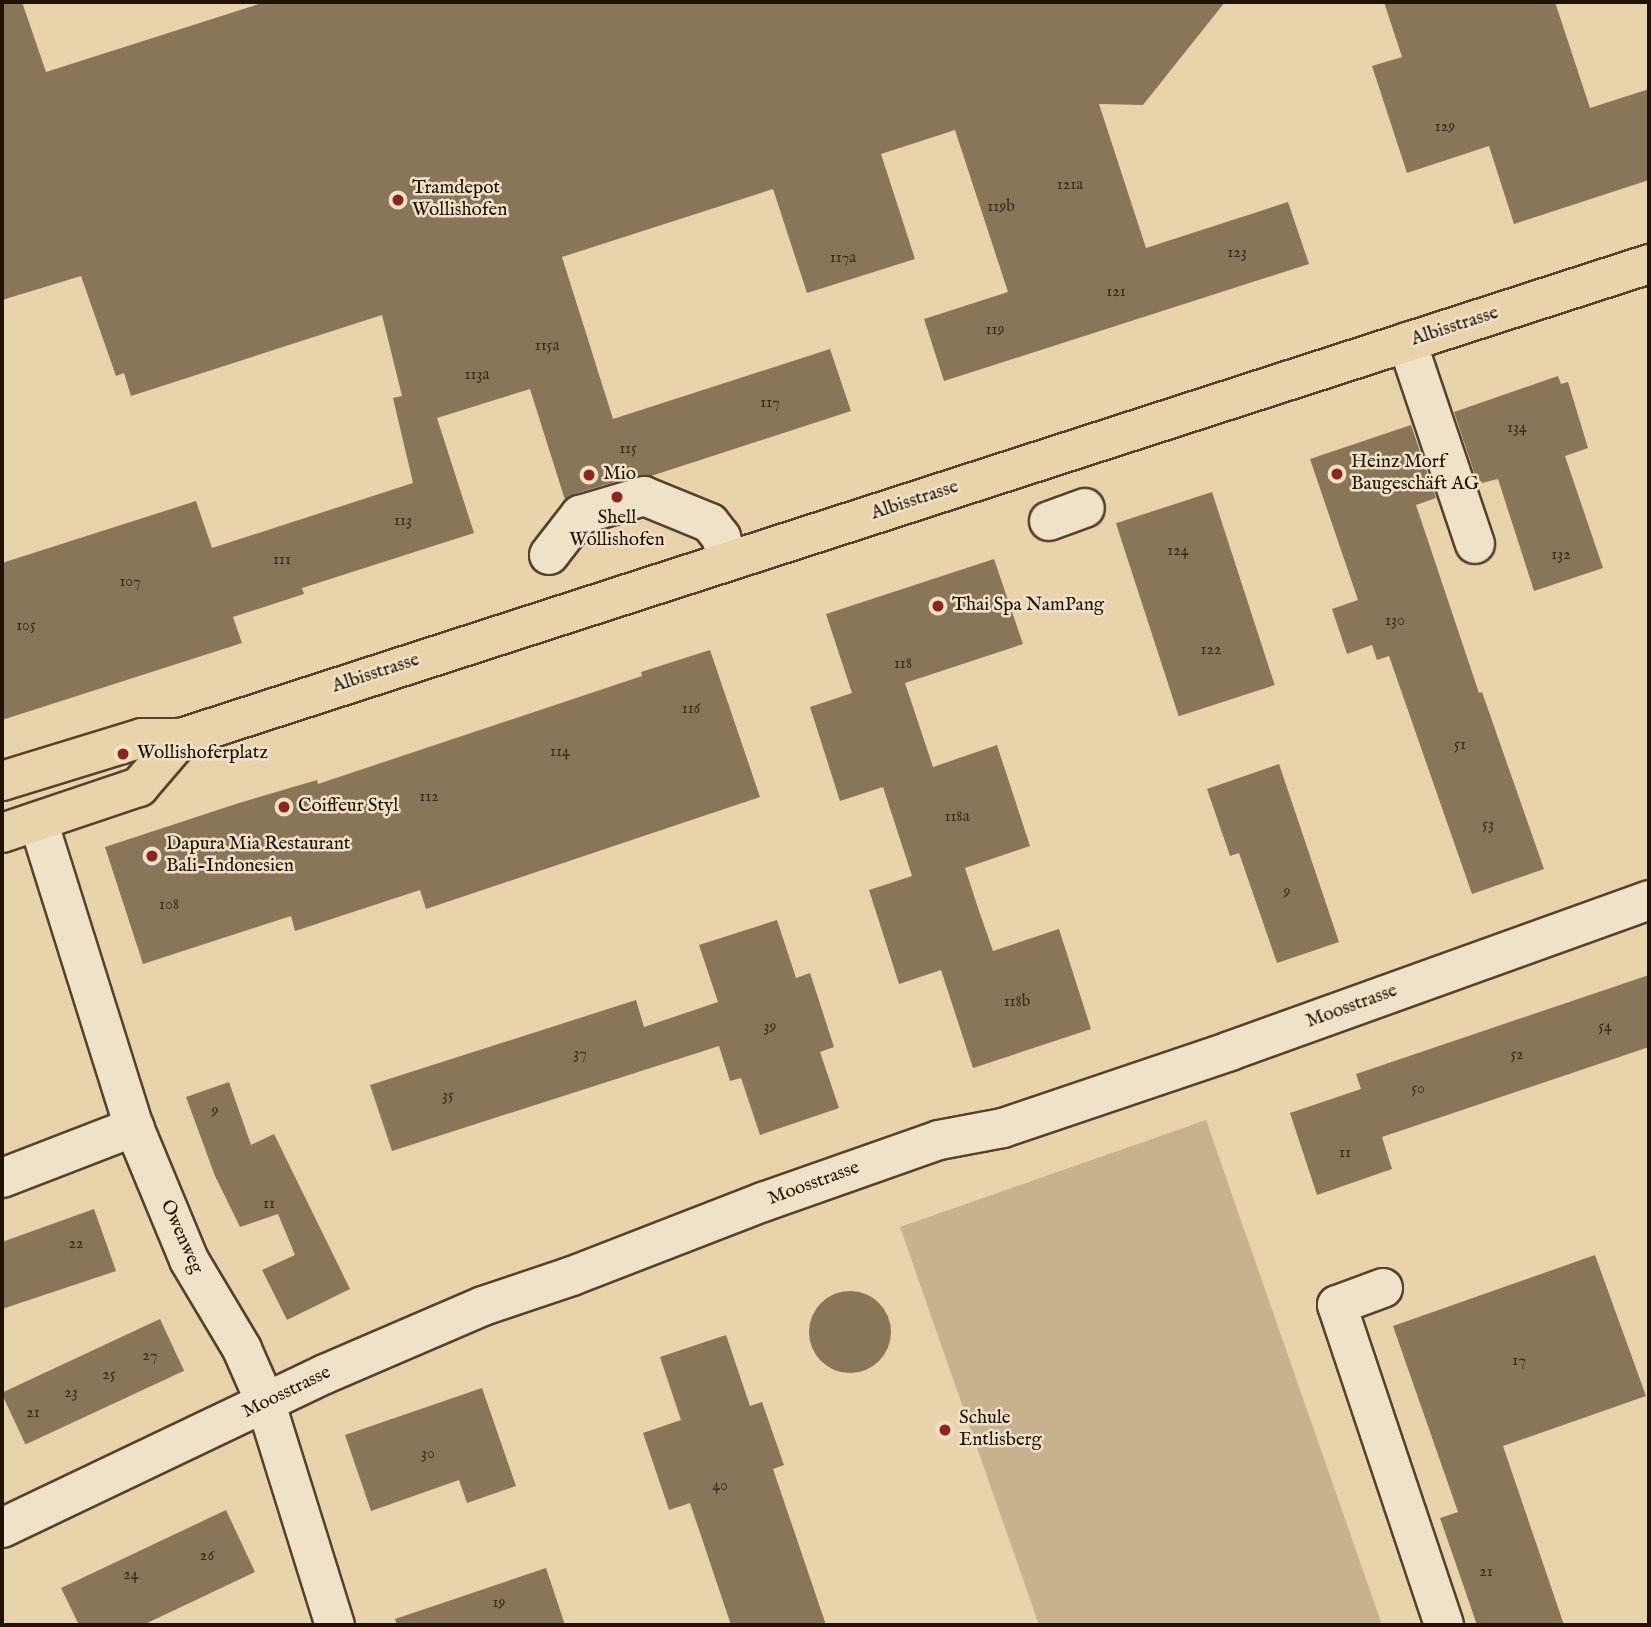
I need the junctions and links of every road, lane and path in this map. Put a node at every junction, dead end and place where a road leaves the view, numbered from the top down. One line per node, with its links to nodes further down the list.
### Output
1 (1649, 264): 2 (main road, Albisstrasse)
2 (1407, 342): 5 (street); 7 (main road, Albisstrasse)
3 (1085, 508): 4 (street)
4 (1049, 521)
5 (1475, 544)
6 (549, 555): 7 (street)
7 (728, 561): 8 (main road, Albisstrasse)
8 (181, 738): 9 (main road, Albisstrasse); 10 (main road)
9 (2, 781)
10 (2, 833)
11 (44, 840): 13 (street, Owenweg)
12 (1649, 900): 16 (street, Moosstrasse)
13 (134, 1127): 14 (street); 16 (street, Owenweg)
14 (2, 1178)
15 (1383, 1288): 19 (street)
16 (266, 1404): 17 (street, Moosstrasse); 18 (street, Owenweg)
17 (2, 1528)
18 (335, 1625)
19 (1444, 1625)

